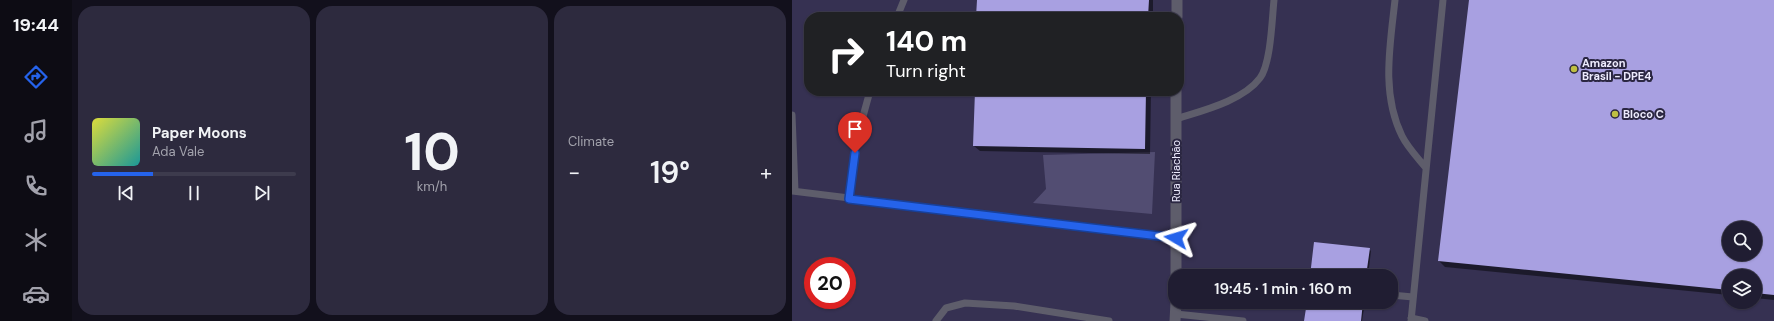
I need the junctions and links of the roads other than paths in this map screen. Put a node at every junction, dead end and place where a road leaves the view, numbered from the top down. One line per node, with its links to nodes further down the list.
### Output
1 (904, 0): 6 (lane)
2 (1177, 0): 7 (street)
3 (1274, 0): 11 (lane)
4 (1395, 0): 12 (lane)
5 (1443, 0): 12 (lane)
6 (899, 12)
7 (1177, 12)
8 (869, 96): 14 (lane)
9 (1176, 96): 11 (street, Rua Riachão)
10 (792, 115): 13 (lane)
11 (1176, 119): 15 (street, Rua Riachão)
12 (1426, 168): 18 (lane)
13 (793, 191): 14 (lane)
14 (849, 199): 15 (lane)
15 (1176, 238): 16 (street, Rua Riachão)
16 (1176, 269)
17 (1398, 296): 18 (lane)
18 (1413, 297): 20 (lane)
19 (1176, 318): 23 (lane)
20 (1411, 320): 24 (lane)
21 (936, 321): 22 (lane)
22 (1109, 321)
23 (1243, 321)
24 (1425, 321)

